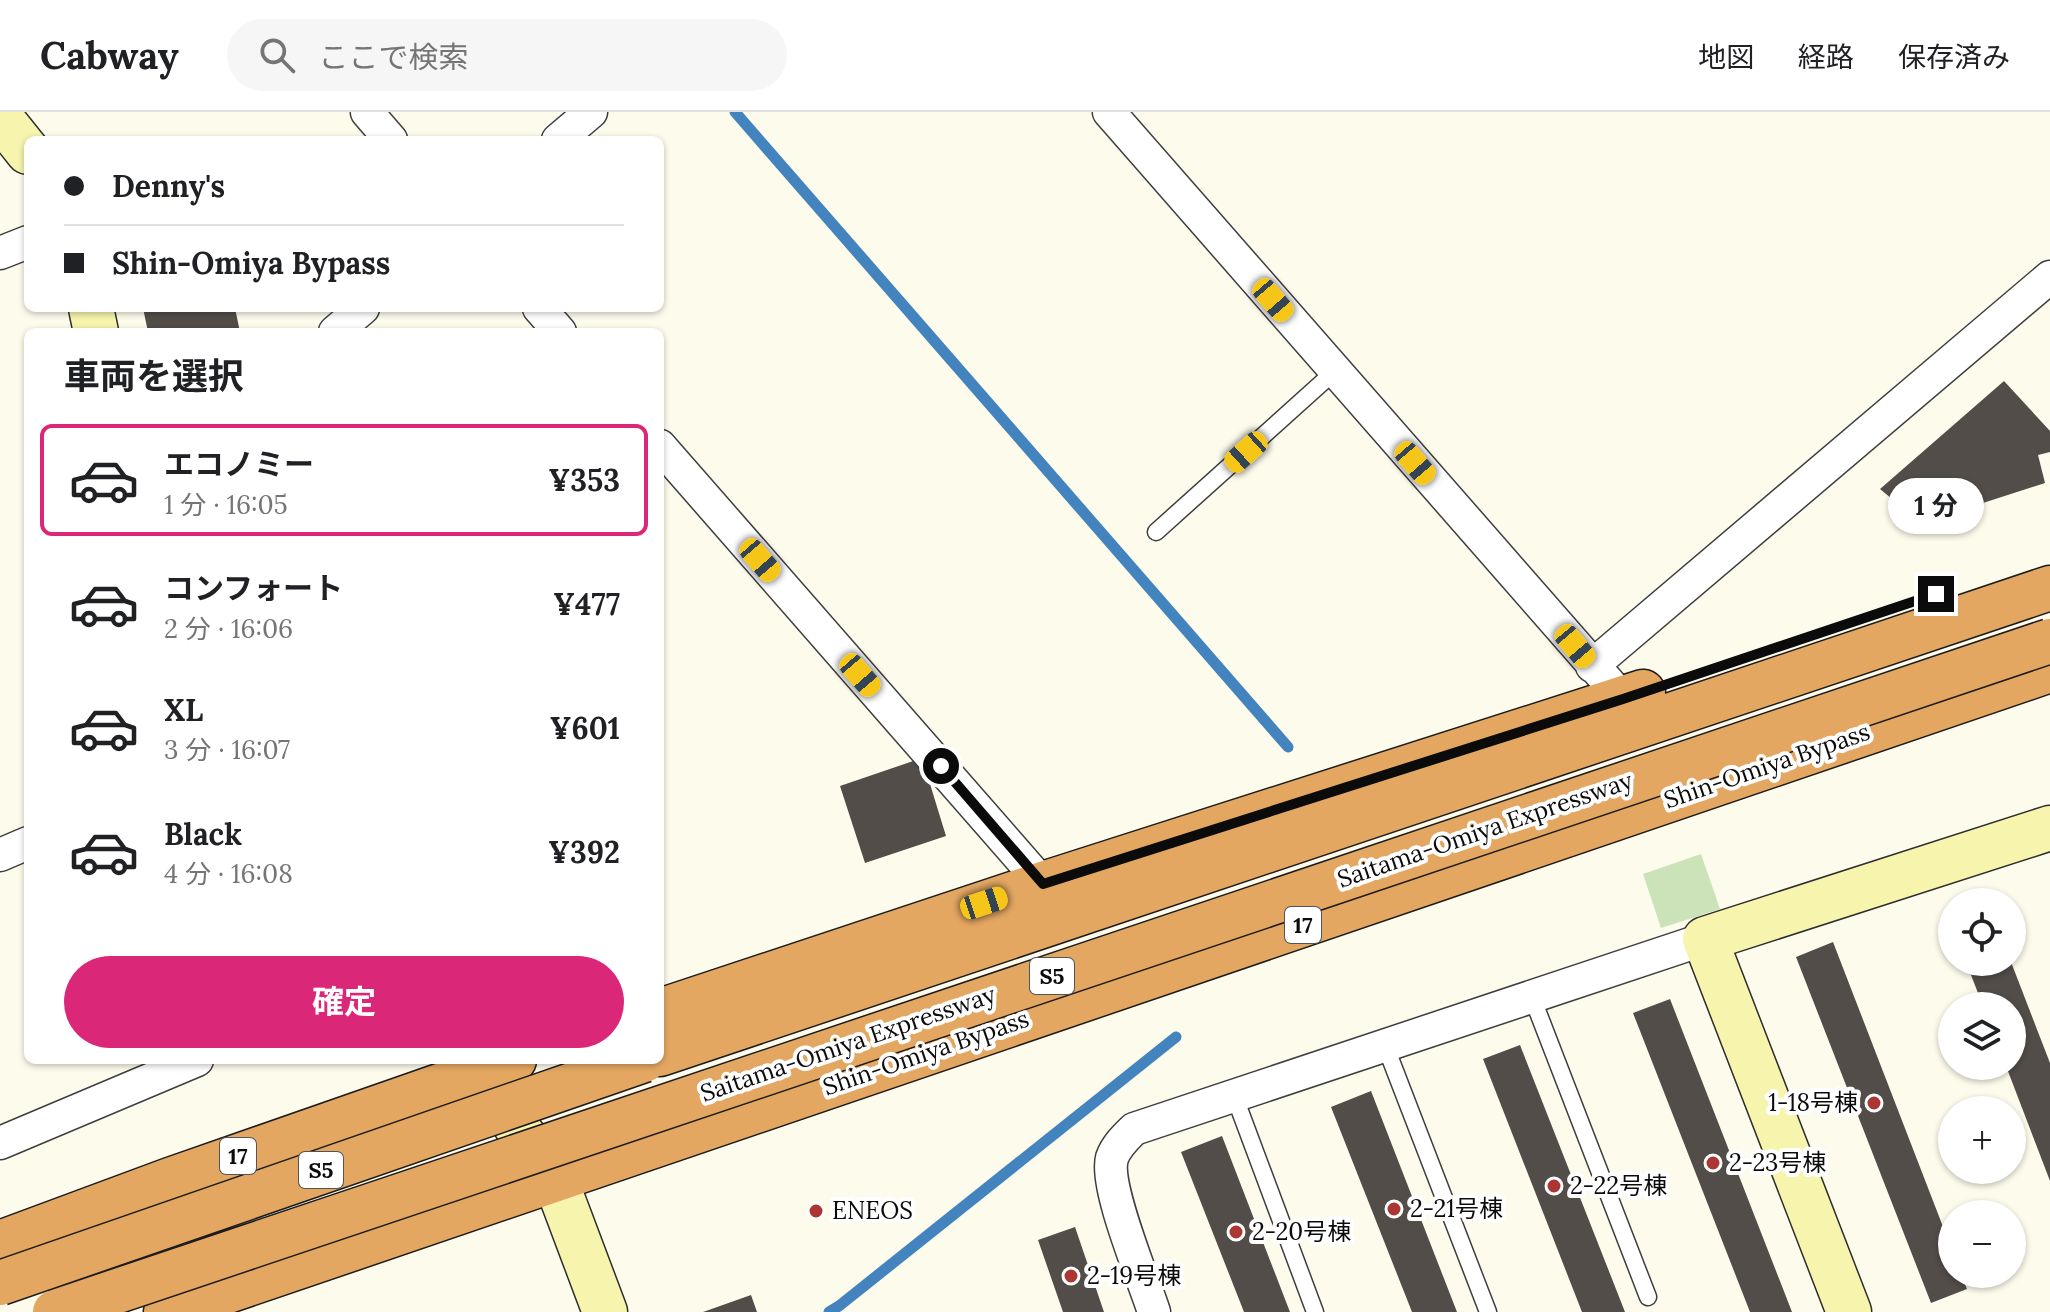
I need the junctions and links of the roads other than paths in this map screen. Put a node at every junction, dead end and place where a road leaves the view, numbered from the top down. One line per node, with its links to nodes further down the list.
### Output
1 (367, 112): 5 (street)
2 (591, 112): 6 (street)
3 (1109, 112): 15 (street)
4 (0, 117): 7 (street)
5 (388, 136)
6 (563, 136)
7 (24, 147)
8 (24, 244): 9 (street)
9 (0, 253)
10 (2050, 277): 21 (street)
11 (358, 312): 13 (street)
12 (542, 312): 14 (street)
13 (340, 328)
14 (556, 328)
15 (1335, 371): 17 (lane); 21 (street)
16 (664, 451): 27 (street)
17 (1156, 532)
18 (2050, 556): 23 (highway)
19 (2050, 588): 32 (highway, Saitama-Omiya Expressway / S5)
20 (2050, 641): 42 (highway, Saitama-Omiya Expressway / S5, bridge)
21 (1592, 666): 23 (street)
22 (2050, 670): 38 (highway, Shin-Omiya Bypass / 17)
23 (1623, 699): 27 (highway)
24 (2050, 828): 28 (street)
25 (24, 845): 26 (street)
26 (0, 855)
27 (1043, 884): 30 (highway)
28 (1705, 939): 29 (street); 48 (street)
29 (1532, 997): 31 (street); 41 (lane)
30 (664, 1010)
31 (1385, 1045): 36 (street); 47 (lane)
32 (664, 1053)
33 (188, 1064): 37 (street)
34 (486, 1064): 38 (street); 39 (highway, 17)
35 (632, 1064): 40 (highway, S5, bridge)
36 (1234, 1095): 45 (street); 46 (lane)
37 (0, 1143)
38 (555, 1179): 43 (highway, Shin-Omiya Bypass / 17); 44 (street)
39 (0, 1243)
40 (0, 1283)
41 (1648, 1297)
42 (55, 1312)
43 (166, 1312)
44 (605, 1312)
45 (1154, 1312)
46 (1315, 1312)
47 (1488, 1312)
48 (1849, 1312)

